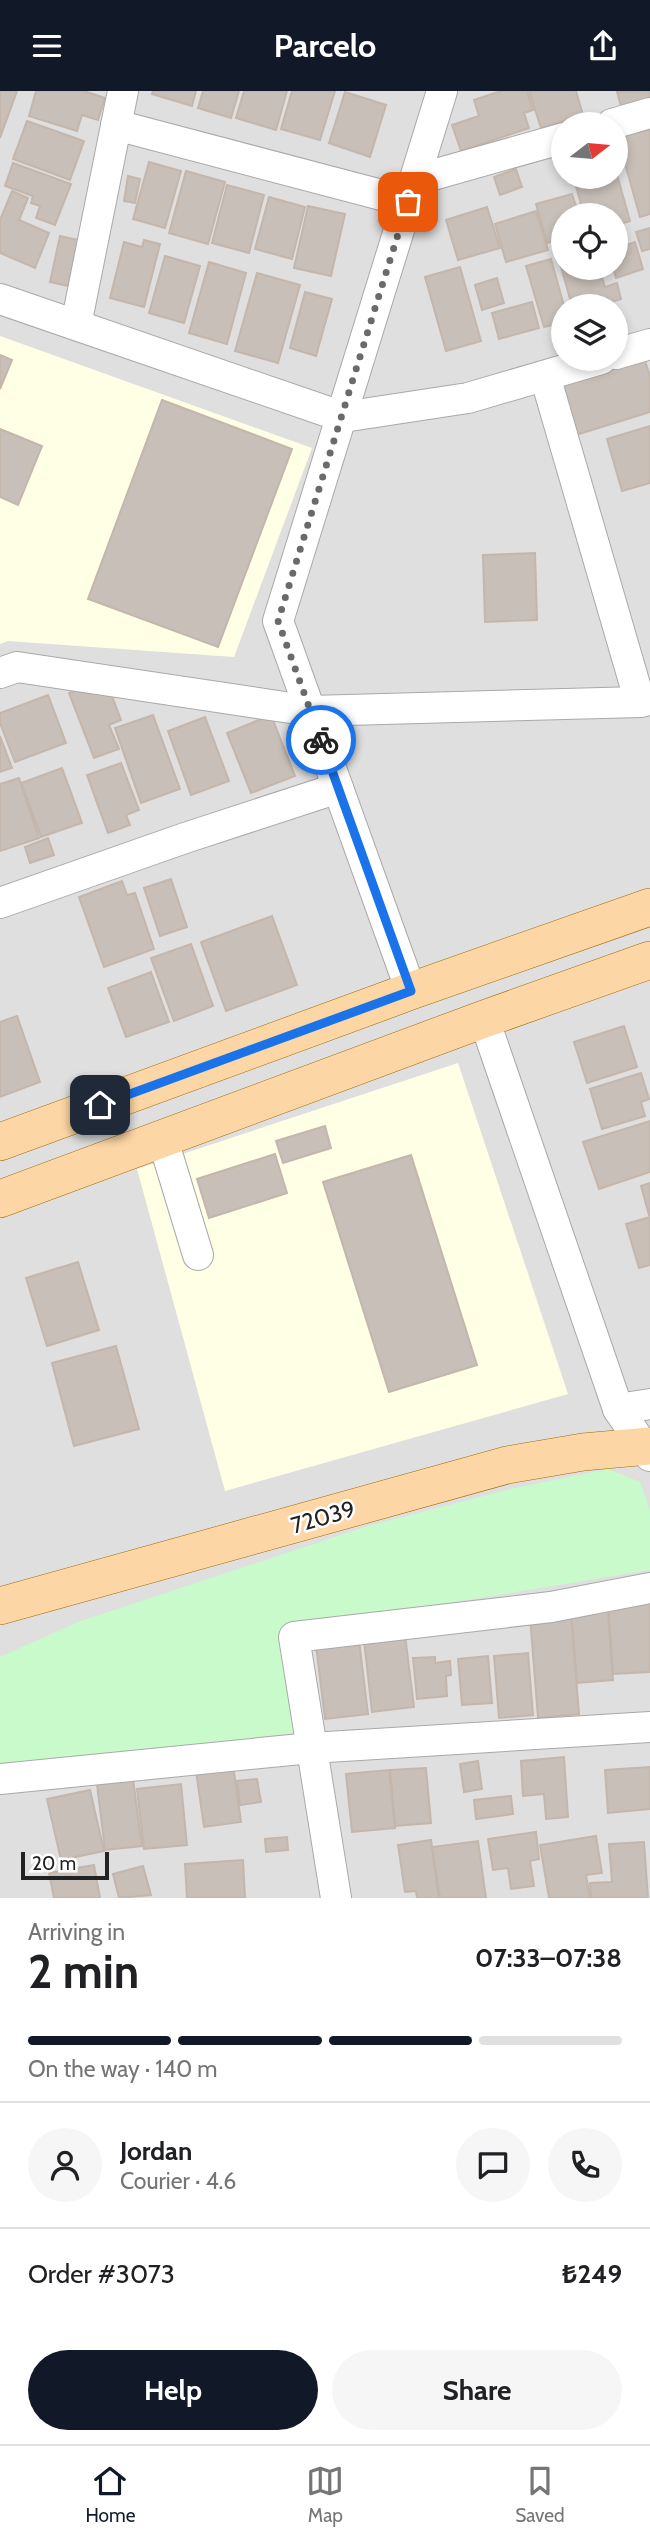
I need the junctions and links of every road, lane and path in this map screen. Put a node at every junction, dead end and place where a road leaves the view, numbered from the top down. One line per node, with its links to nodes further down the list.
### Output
1 (123, 91): 5 (street)
2 (442, 91): 7 (street)
3 (650, 113): 4 (street)
4 (628, 119)
5 (116, 125): 7 (street); 9 (street)
6 (551, 143): 7 (street)
7 (412, 191): 14 (street)
8 (0, 299): 9 (street)
9 (76, 325): 14 (street)
10 (650, 344): 11 (street)
11 (628, 350)
12 (561, 371): 13 (street)
13 (545, 376): 14 (street); 16 (street)
14 (342, 417): 17 (street)
15 (0, 673): 17 (street)
16 (645, 701): 17 (street)
17 (311, 711): 18 (street)
18 (338, 788): 19 (street); 22 (street)
19 (0, 903)
20 (650, 907): 22 (main road)
21 (650, 960): 23 (main road)
22 (411, 991): 25 (main road)
23 (484, 1019): 24 (main road); 29 (street)
24 (163, 1140): 26 (main road); 27 (street)
25 (0, 1142)
26 (0, 1199)
27 (198, 1255)
28 (650, 1404): 29 (street)
29 (618, 1409): 30 (street)
30 (648, 1450): 32 (main road, 72039)
31 (650, 1588): 34 (street)
32 (0, 1606)
33 (650, 1727): 34 (street)
34 (311, 1748): 35 (street); 36 (street)
35 (0, 1779)
36 (336, 1898)

